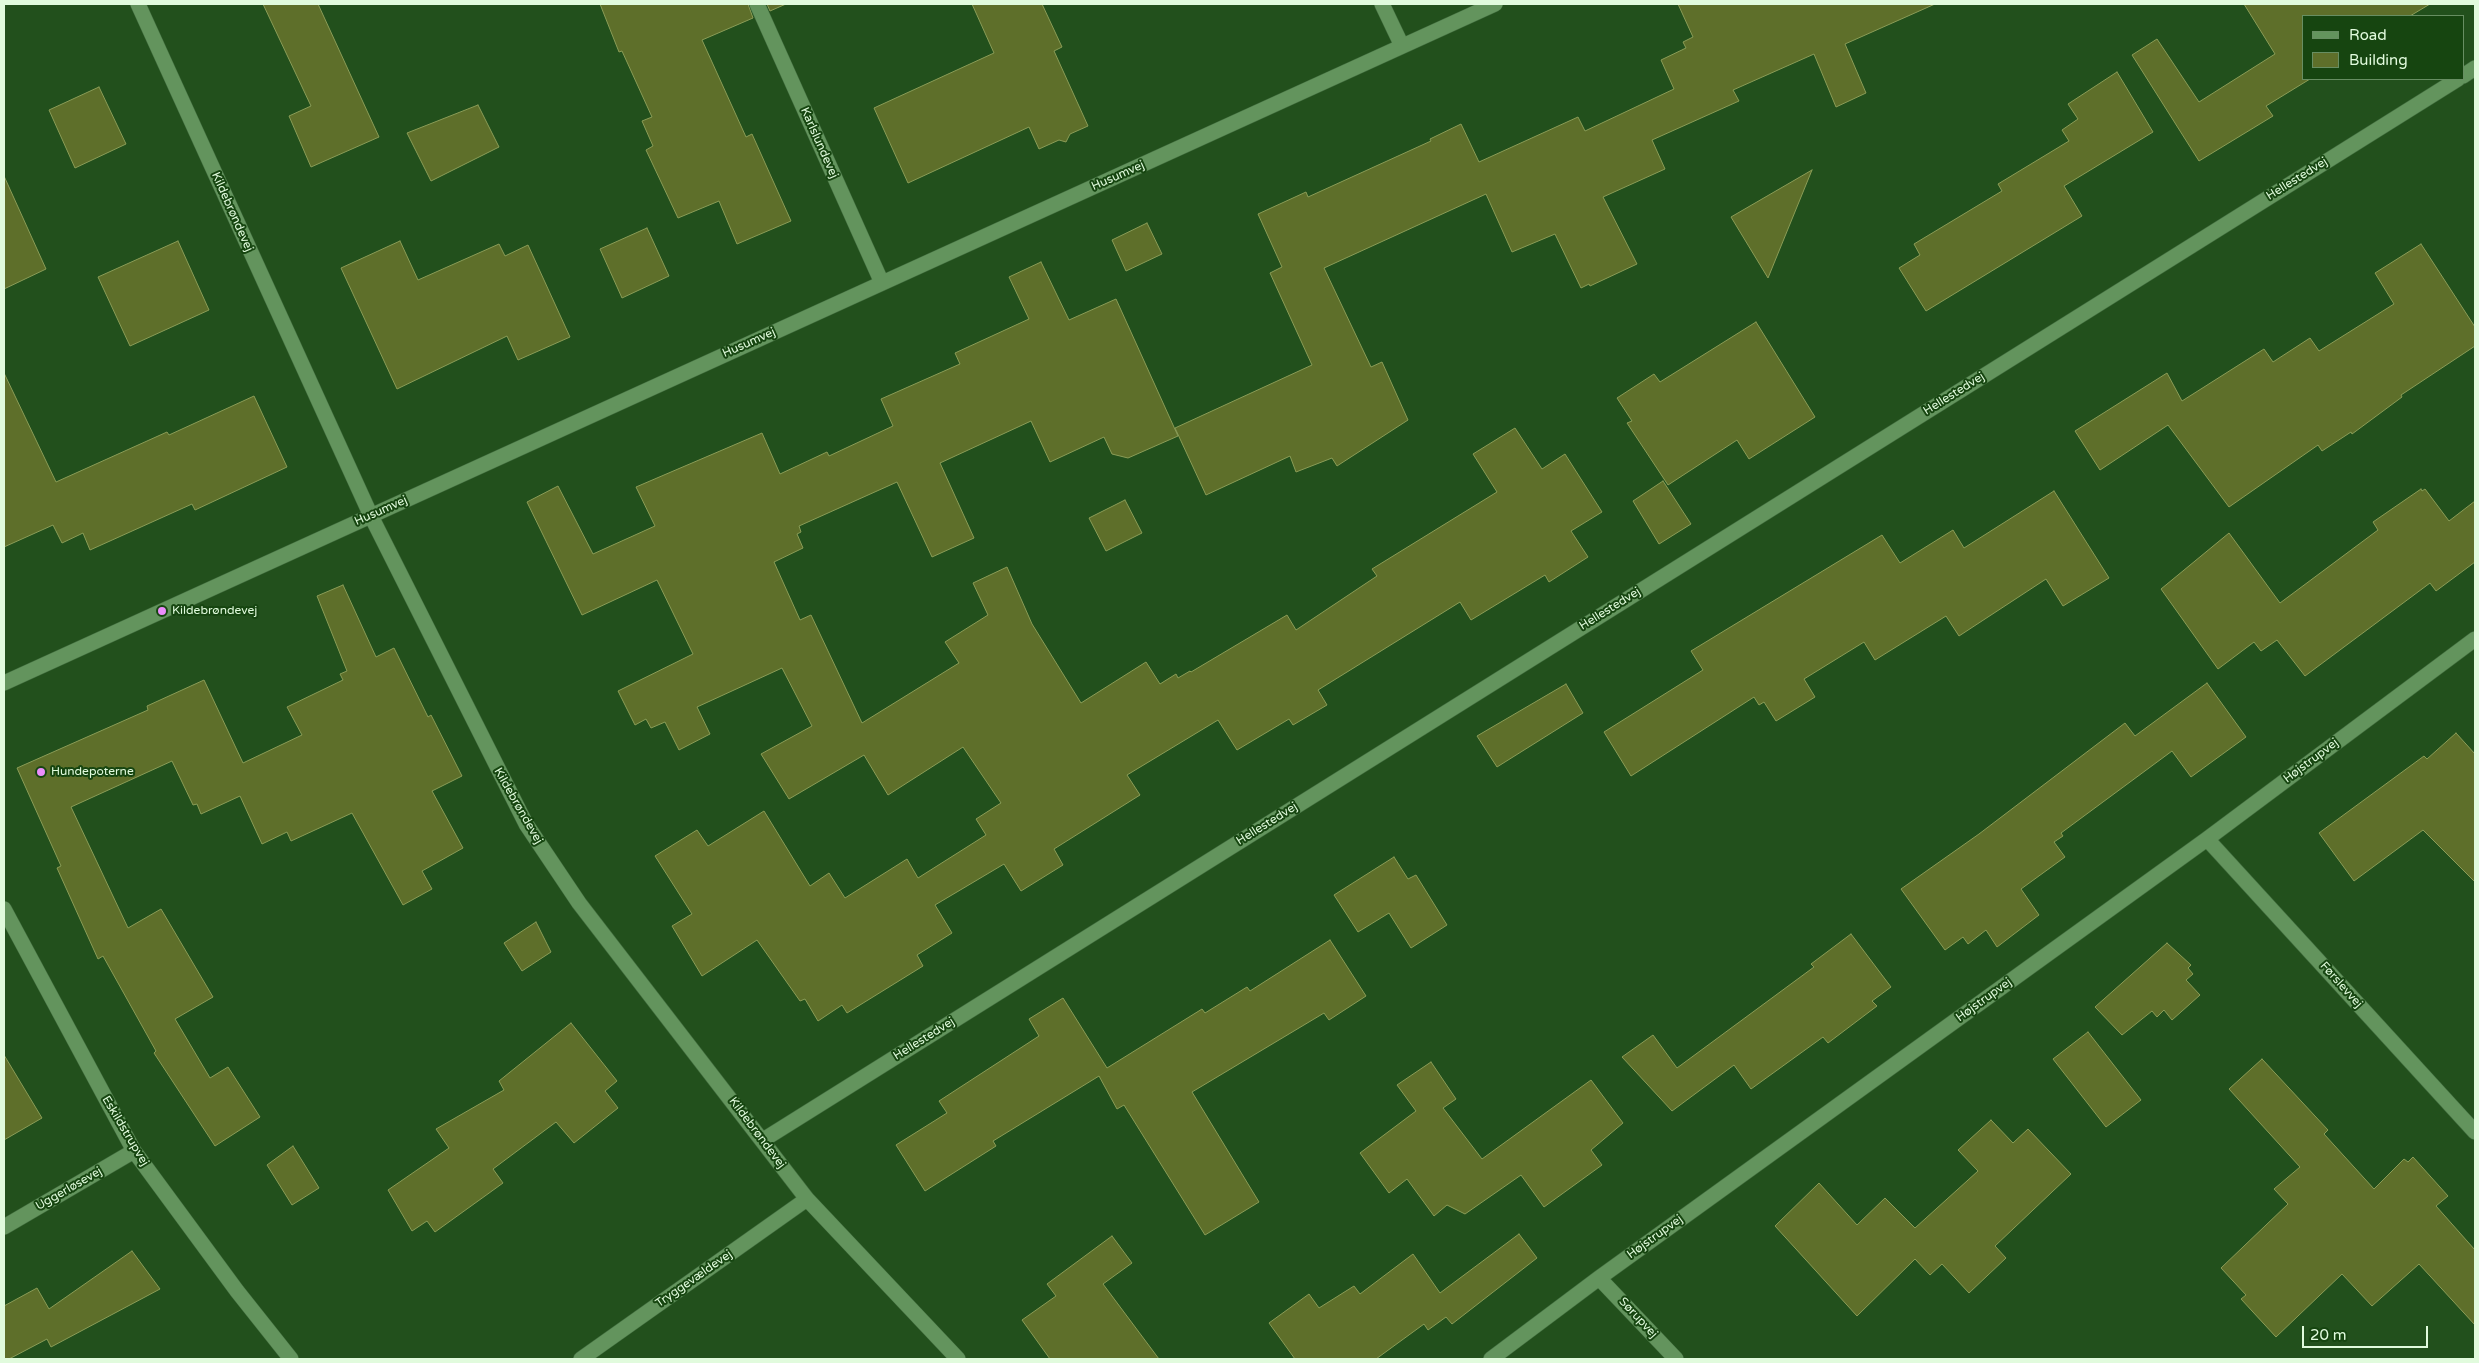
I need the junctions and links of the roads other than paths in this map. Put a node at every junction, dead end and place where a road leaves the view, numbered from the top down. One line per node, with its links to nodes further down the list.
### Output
1 (138, 4): 10 (street, Kildebrøndevej)
2 (756, 4): 9 (street, Karlslundevej)
3 (1382, 4): 5 (street)
4 (1495, 4): 5 (street, Husumvej)
5 (1402, 46): 9 (street, Husumvej)
6 (2475, 68): 7 (street)
7 (2464, 75)
8 (2456, 80): 16 (street, Hellestedvej)
9 (882, 283): 10 (street, Husumvej)
10 (371, 516): 12 (street, Husumvej); 16 (street, Kildebrøndevej)
11 (2475, 640): 13 (street, Højstrupvej)
12 (4, 683)
13 (2207, 839): 15 (street, Førslevvej); 20 (street, Højstrupvej)
14 (4, 909): 17 (street, Eskildstrupvej)
15 (2475, 1132)
16 (763, 1140): 18 (street, Kildebrøndevej)
17 (134, 1151): 19 (street, Uggerløsevej); 21 (street, Eskildstrupvej)
18 (807, 1198): 22 (street, Tryggevældevej); 23 (street, Kildebrøndevej)
19 (4, 1227)
20 (1599, 1278): 24 (street, Højstrupvej); 25 (street, Sørupvej)
21 (291, 1359)
22 (581, 1359)
23 (958, 1359)
24 (1491, 1359)
25 (1676, 1359)

